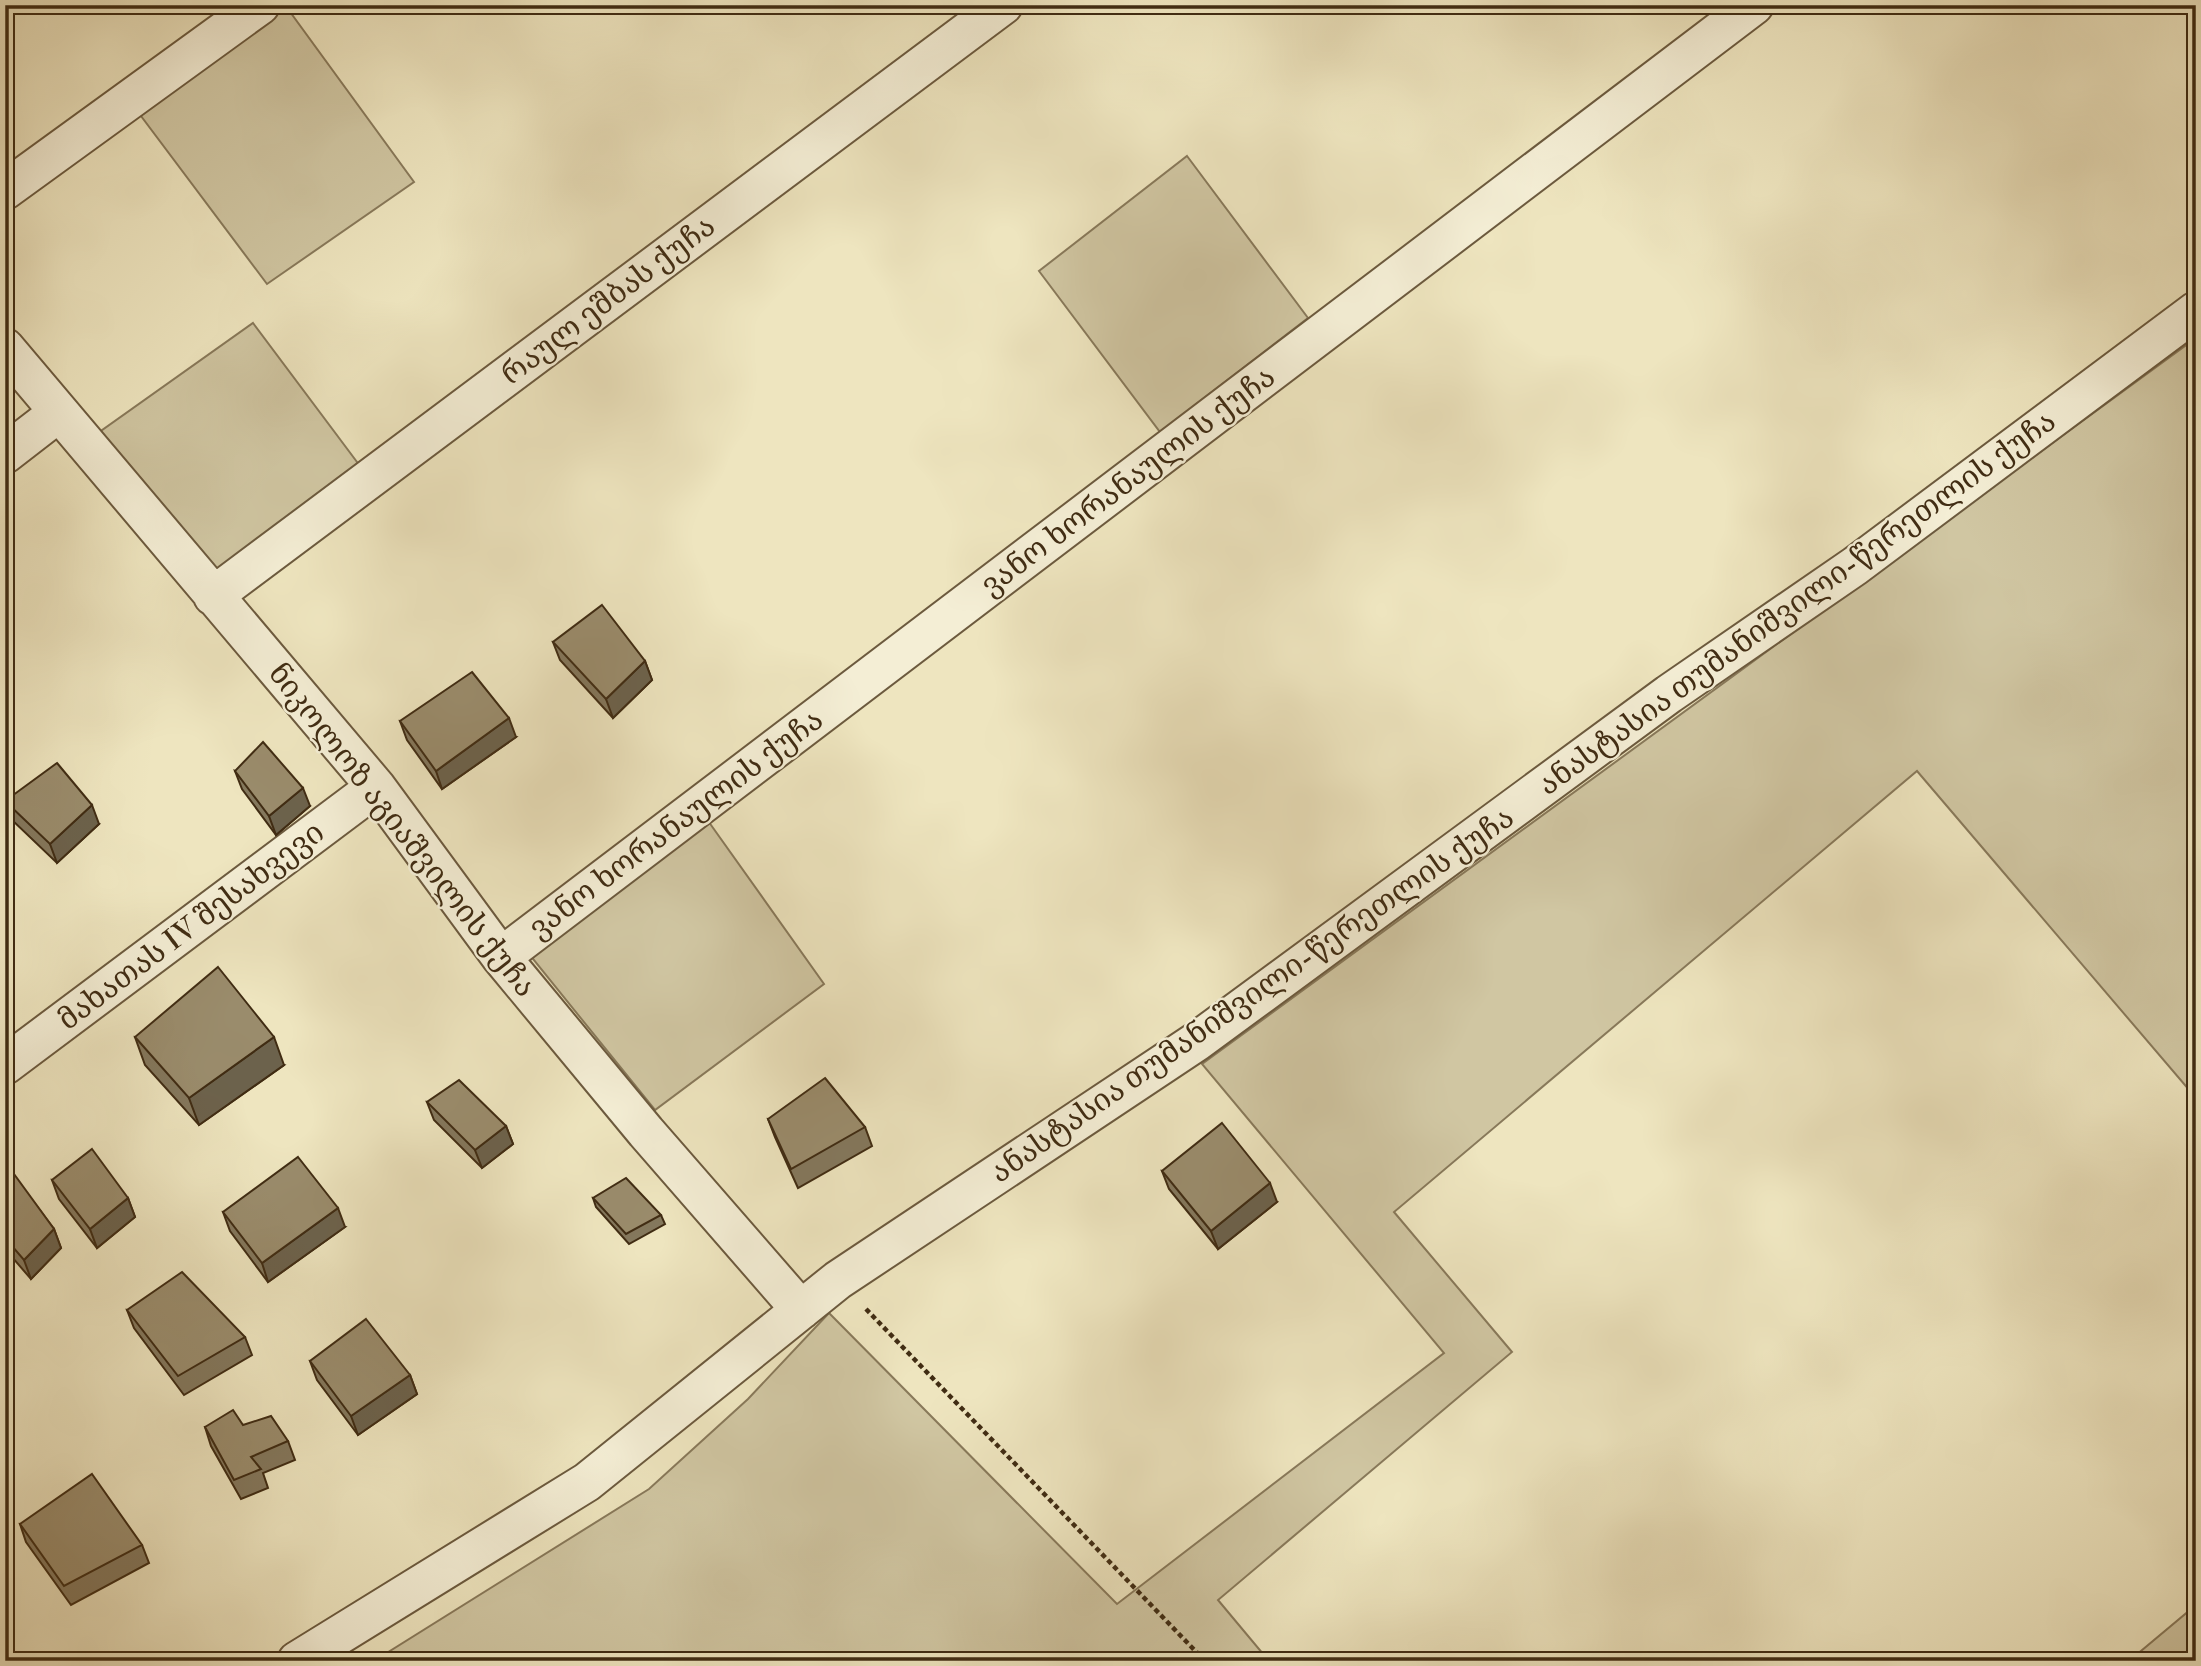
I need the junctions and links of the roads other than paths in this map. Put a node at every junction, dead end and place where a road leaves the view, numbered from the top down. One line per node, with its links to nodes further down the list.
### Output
1 (260, 5): 4 (street)
2 (1003, 5): 9 (street, რაულ ეშბას ქუჩა)
3 (1754, 5): 11 (street, ვანო ხორანაულის ქუჩა)
4 (5, 190)
5 (2196, 311): 13 (street, ანასტასია თუმანიშვილი-წერეთლის ქუჩა)
6 (5, 348): 7 (street, ნიკოლოზ აგიაშვილის ქუჩა)
7 (58, 412): 8 (street); 9 (street, ნიკოლოზ აგიაშვილის ქუჩა)
8 (5, 454)
9 (213, 596): 10 (street, ნიკოლოზ აგიაშვილის ქუჩა)
10 (376, 787): 11 (street, ნიკოლოზ აგიაშვილის ქუჩა); 12 (street, მახათას IV შესახვევი)
11 (501, 957): 13 (street, ნიკოლოზ აგიაშვილის ქუჩა)
12 (5, 1065)
13 (801, 1310): 14 (street, ანასტასია თუმანიშვილი-წერეთლის ქუჩა)
14 (297, 1661)

